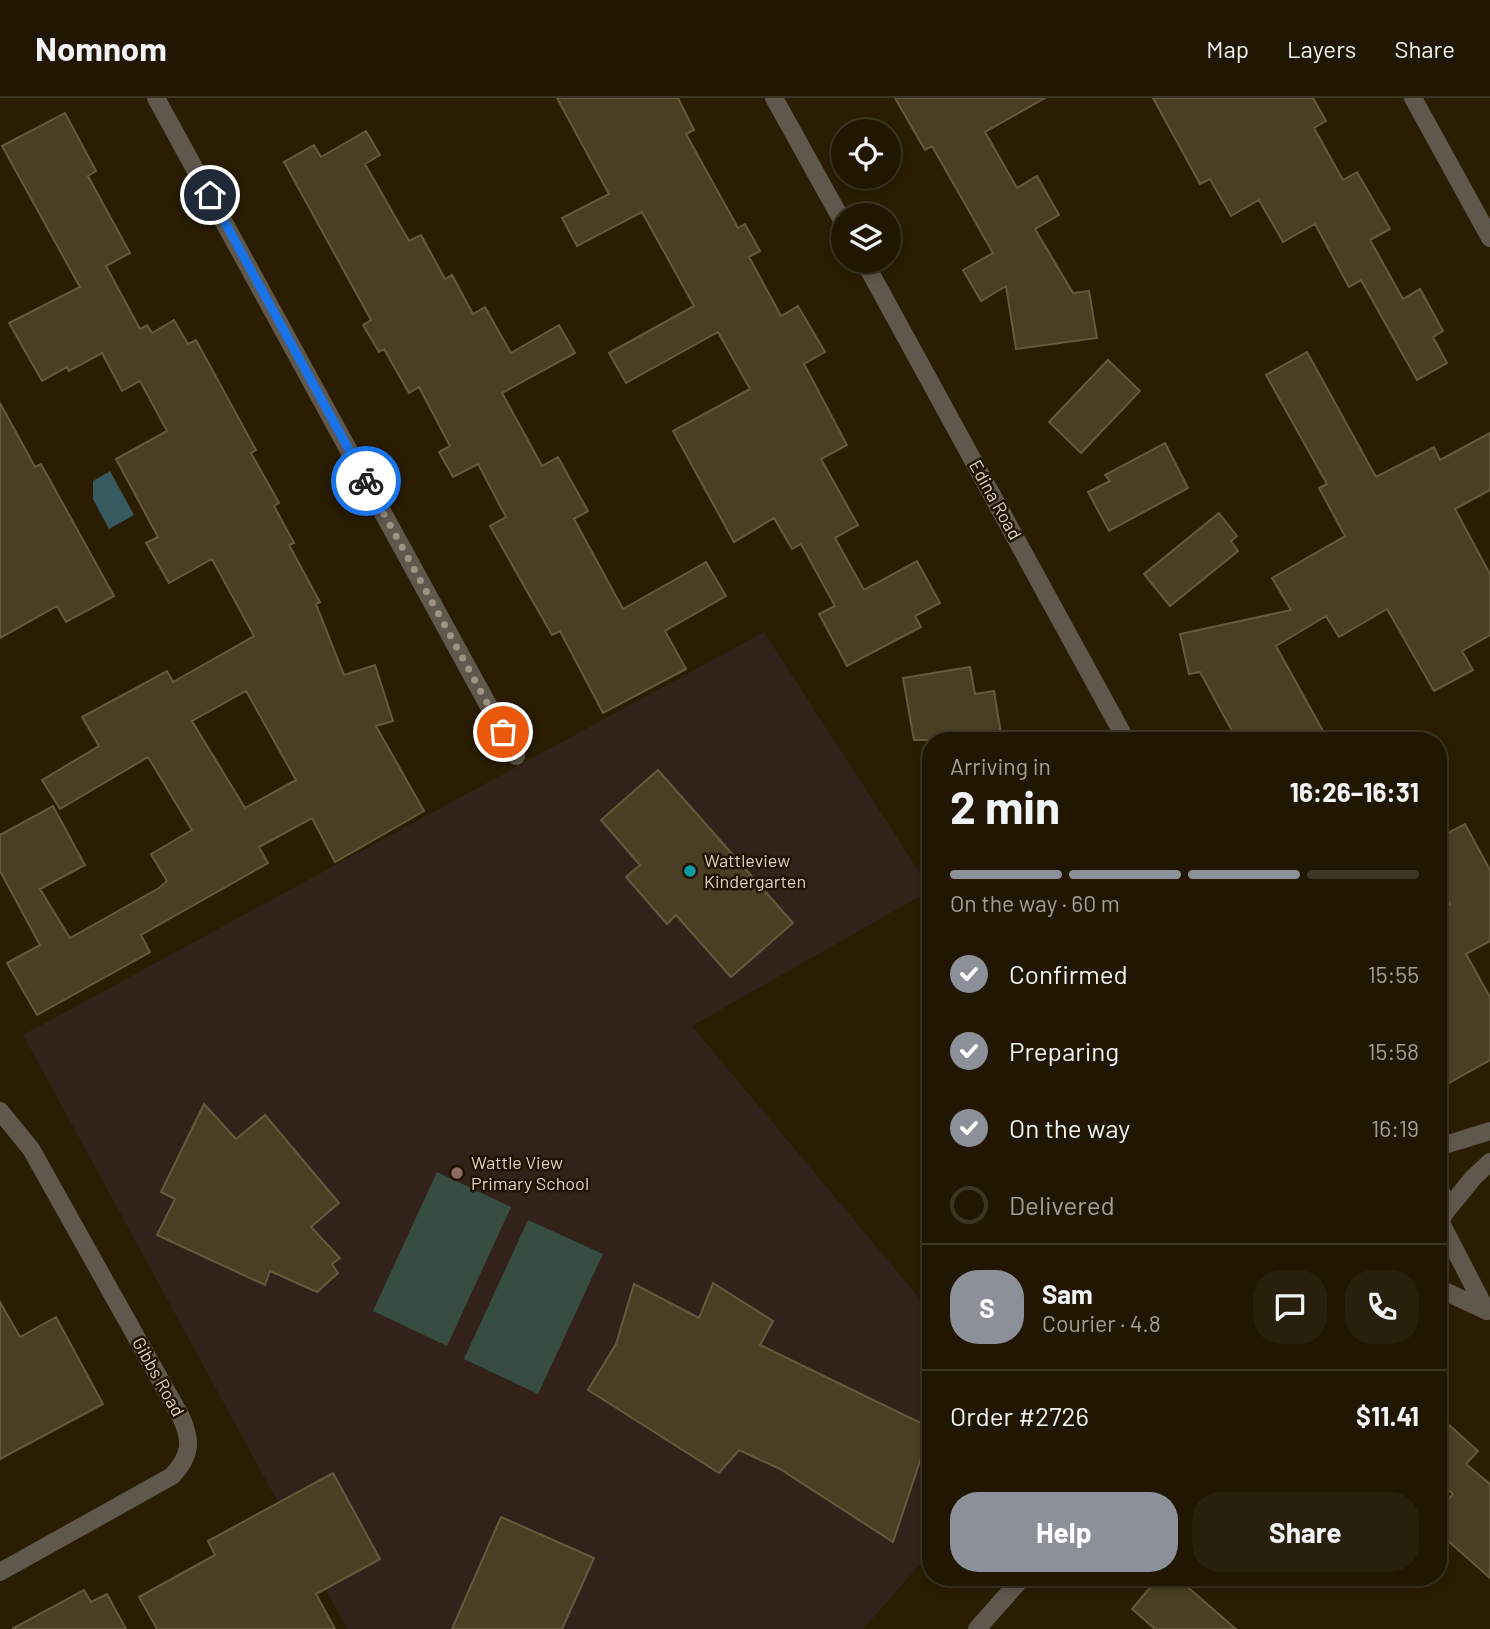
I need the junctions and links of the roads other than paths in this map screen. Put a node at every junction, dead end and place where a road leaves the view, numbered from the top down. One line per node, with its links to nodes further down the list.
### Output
1 (156, 98): 8 (street)
2 (774, 98): 4 (street)
3 (1413, 98): 5 (street)
4 (832, 203)
5 (1490, 238)
6 (870, 273): 7 (street, Edina Road)
7 (1122, 732)
8 (516, 756)
9 (0, 1111): 17 (street, Gibbs Road)
10 (1490, 1131): 11 (street)
11 (1447, 1144)
12 (1490, 1162): 13 (street)
13 (1447, 1213)
14 (1447, 1233): 16 (street)
15 (1447, 1292): 16 (street)
16 (1488, 1312)
17 (0, 1572)
18 (1015, 1586): 19 (street)
19 (976, 1629)

